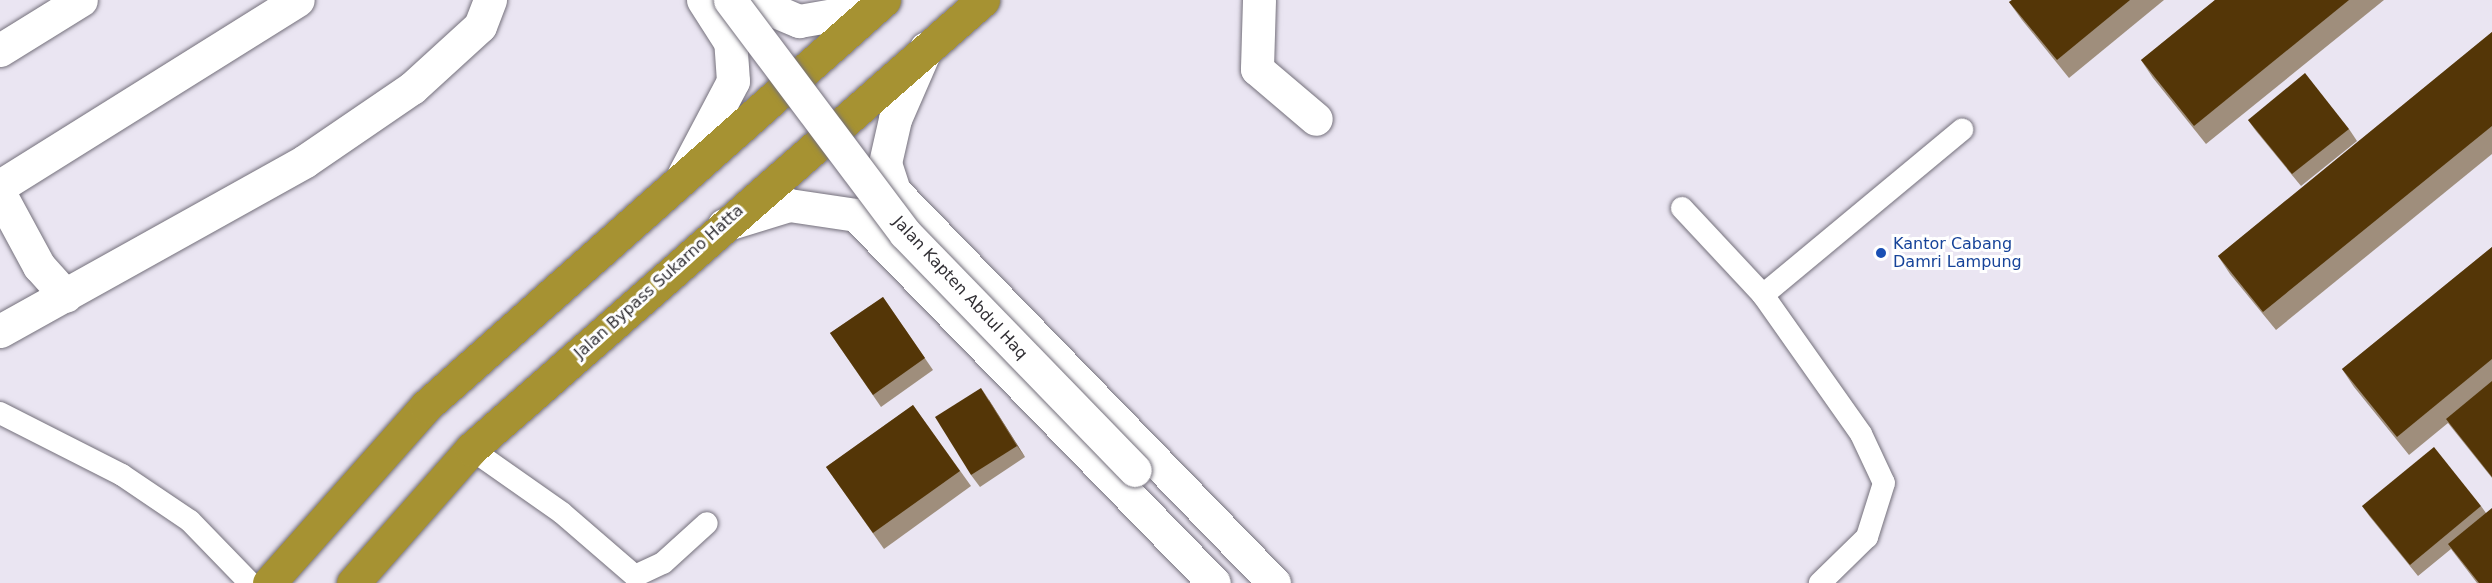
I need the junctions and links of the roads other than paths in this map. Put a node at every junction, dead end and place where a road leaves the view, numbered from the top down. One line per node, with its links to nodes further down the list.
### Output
1 (81, 0): 11 (street)
2 (298, 0): 15 (street)
3 (490, 0): 22 (street)
4 (758, 0): 9 (street)
5 (766, 0): 8 (street)
6 (983, 0): 10 (highway, Jalan Bypass Sukarno Hatta)
7 (1259, 0): 12 (street)
8 (879, 4): 14 (highway)
9 (716, 6): 14 (street); 26 (street, Jalan Kapten Abdul Haq, bridge)
10 (926, 48): 18 (street, Jalan Kapten Abdul Haq); 19 (highway, Jalan Bypass Sukarno Hatta)
11 (0, 50)
12 (1316, 119)
13 (1962, 130): 21 (lane)
14 (680, 180): 31 (highway)
15 (0, 186)
16 (0, 194): 22 (street)
17 (1682, 208): 21 (lane)
18 (917, 219): 20 (street); 27 (street, Jalan Kapten Abdul Haq)
19 (722, 226): 20 (street, Jalan Kapten Abdul Haq); 25 (highway, Jalan Bypass Sukarno Hatta)
20 (888, 249): 29 (street, Jalan Kapten Abdul Haq)
21 (1762, 295): 35 (lane)
22 (66, 296): 23 (street)
23 (0, 332)
24 (0, 413): 30 (lane)
25 (471, 449): 28 (lane); 32 (highway, Jalan Bypass Sukarno Hatta)
26 (1167, 502): 27 (street, Jalan Kapten Abdul Haq); 29 (street)
27 (1206, 513): 34 (street, Jalan Kapten Abdul Haq)
28 (707, 523)
29 (1177, 546): 33 (street, Jalan Kapten Abdul Haq)
30 (250, 583)
31 (269, 583)
32 (353, 583)
33 (1214, 583)
34 (1274, 583)
35 (1821, 583)

